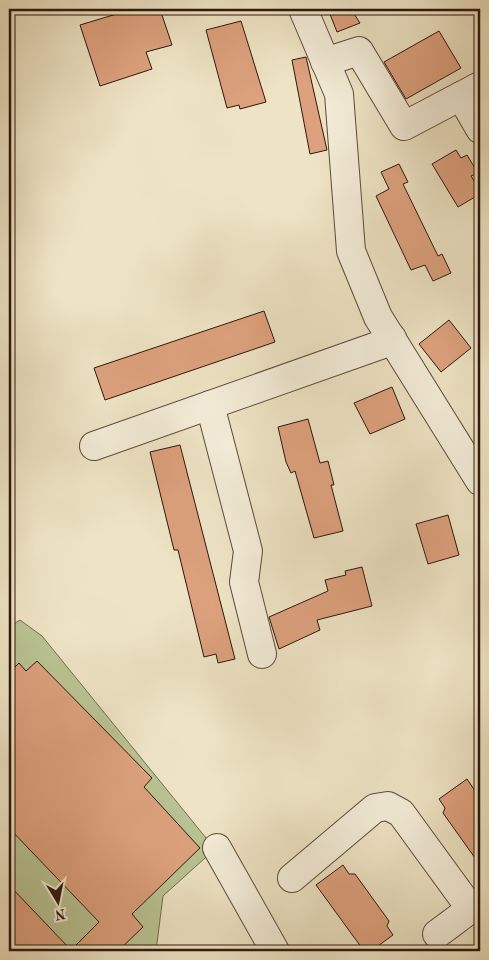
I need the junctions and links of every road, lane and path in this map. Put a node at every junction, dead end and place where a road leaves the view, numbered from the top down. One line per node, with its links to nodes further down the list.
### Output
1 (303, 9): 2 (street)
2 (326, 62): 3 (street); 5 (street)
3 (471, 91): 4 (street)
4 (480, 130)
5 (392, 338): 6 (street); 8 (street)
6 (210, 405): 7 (street); 9 (street)
7 (94, 446)
8 (480, 481)
9 (262, 654)
10 (217, 848): 14 (street)
11 (292, 878): 12 (street)
12 (476, 905): 13 (street)
13 (437, 934)
14 (275, 951)

